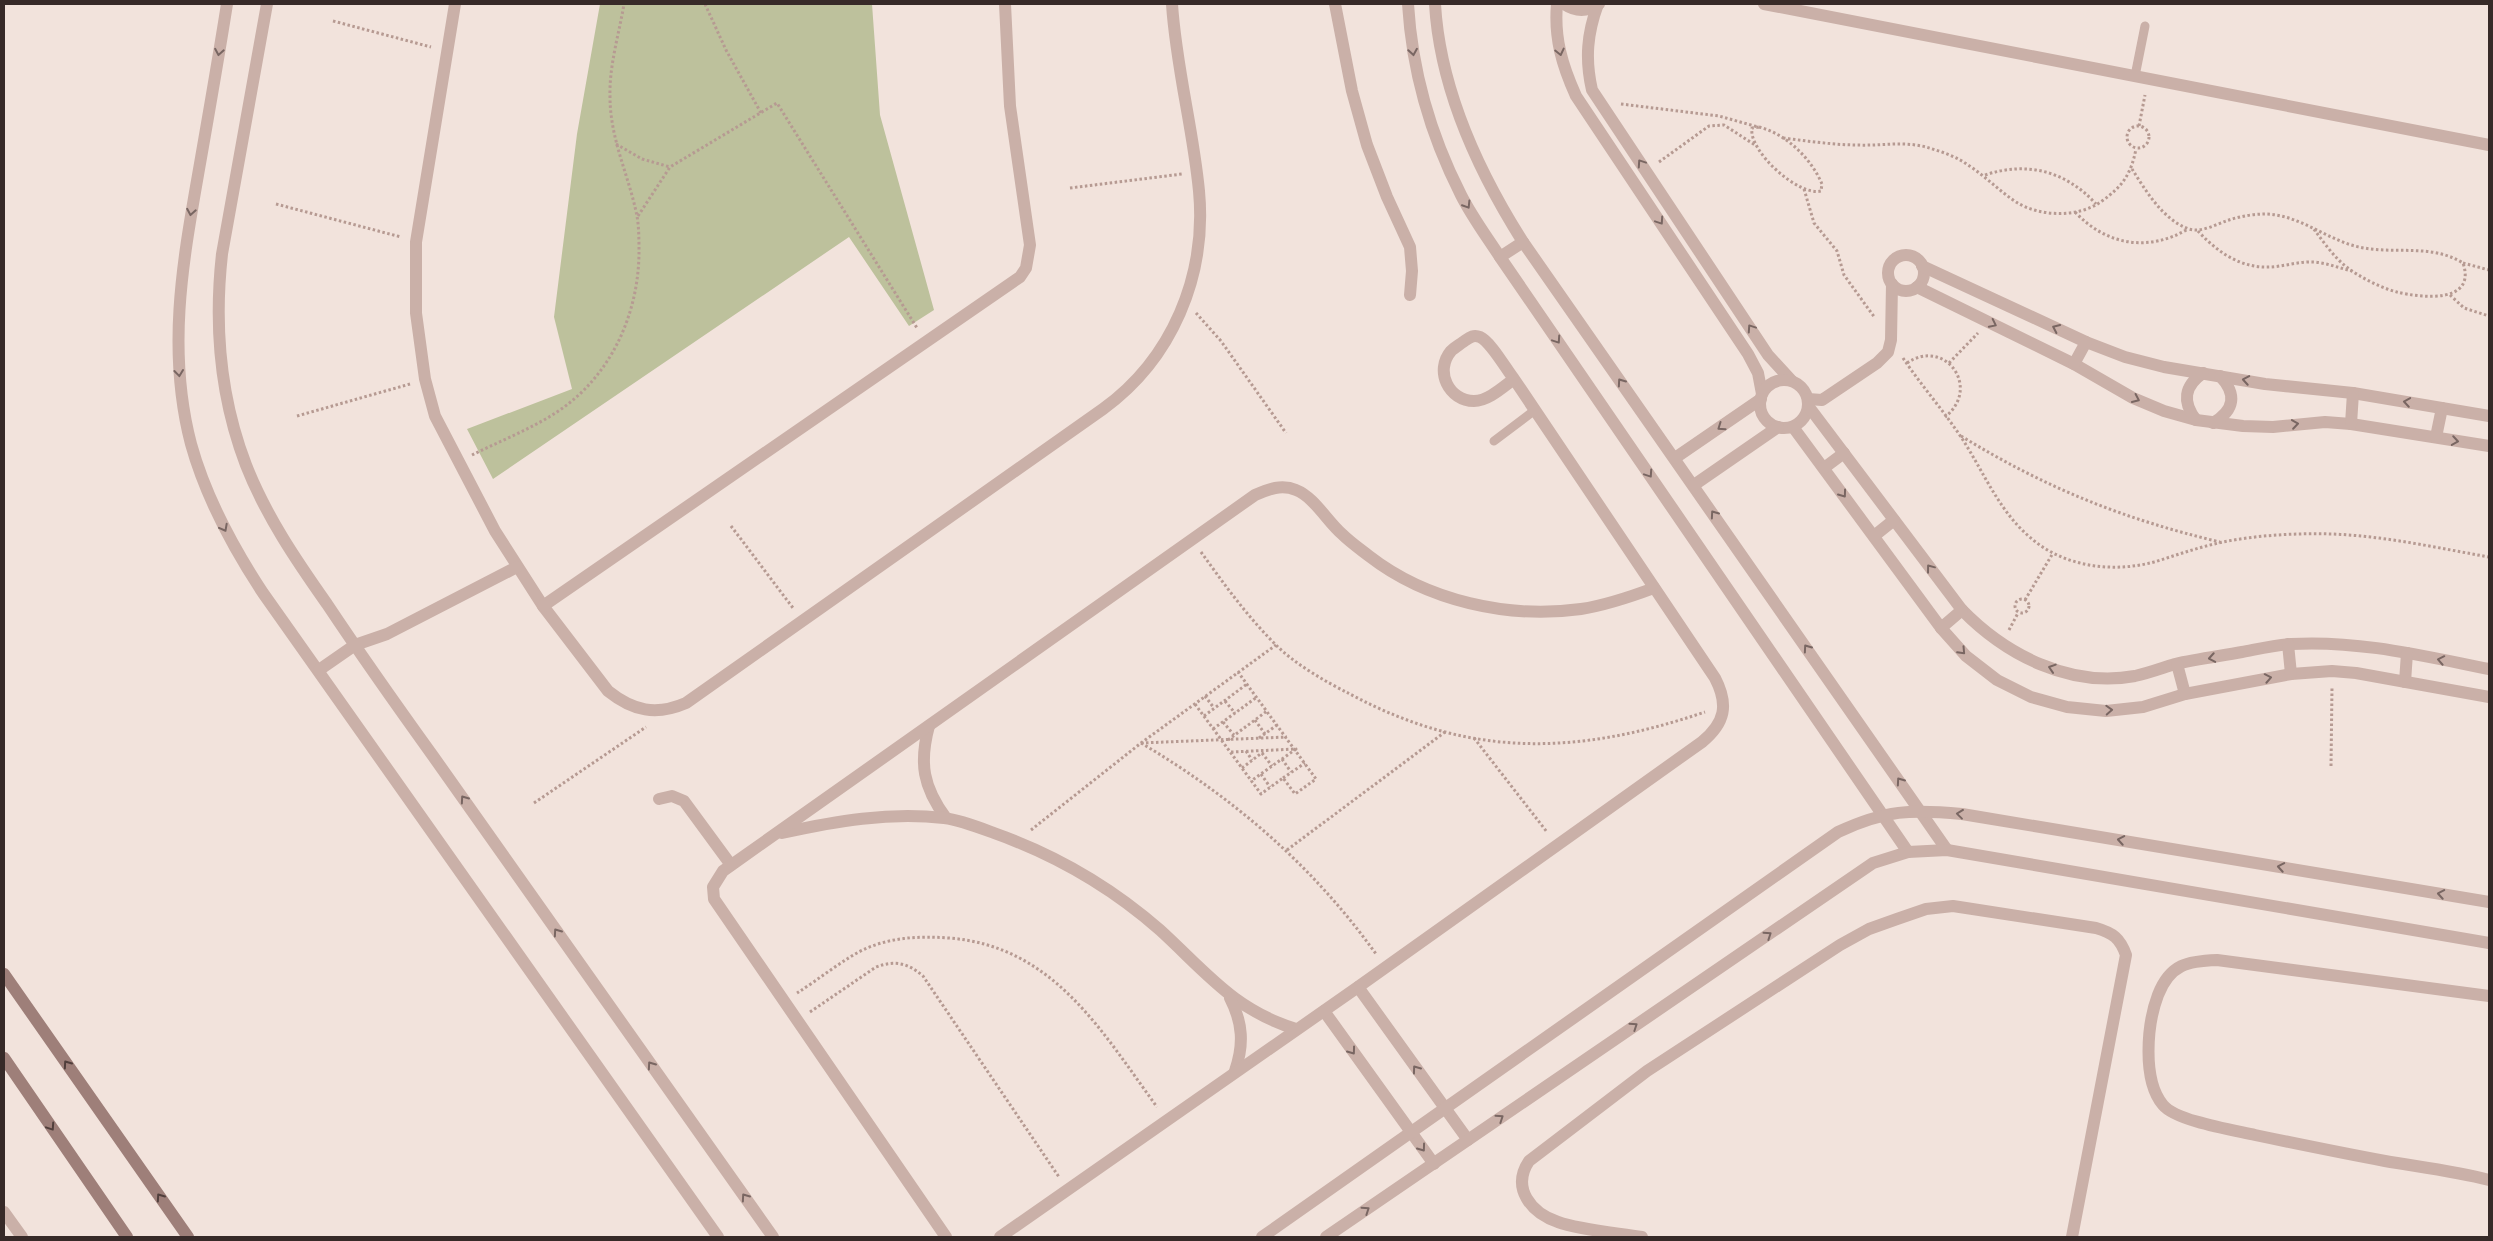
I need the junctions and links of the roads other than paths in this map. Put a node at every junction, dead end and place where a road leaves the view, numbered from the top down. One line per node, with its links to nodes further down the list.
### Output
1 (227, 4): 68 (street, one-way to 68)
2 (267, 4): 64 (street)
3 (455, 4): 58 (street)
4 (1005, 4): 60 (street)
5 (1172, 4): 60 (street)
6 (1335, 4): 28 (street)
7 (1408, 4): 21 (street, one-way to 21)
8 (1435, 4): 20 (street)
9 (1557, 4): 16 (street, one-way to 16)
10 (1564, 4): 11 (street)
11 (1598, 4): 15 (street)
12 (1764, 4): 14 (street)
13 (2145, 26): 14 (lane)
14 (2135, 76): 17 (street)
15 (1592, 90): 16 (street); 18 (street, one-way to 15)
16 (1576, 96): 19 (street)
17 (2489, 145)
18 (1659, 190): 19 (street); 23 (street)
19 (1644, 199): 25 (street, one-way to 25)
20 (1523, 242): 21 (street); 53 (street, one-way to 20)
21 (1500, 257): 76 (street, one-way to 76)
22 (1922, 266): 24 (street); 26 (street); 27 (street)
23 (1716, 276): 25 (street); 31 (street, one-way to 23)
24 (1892, 284): 26 (street); 40 (street)
25 (1703, 286): 32 (street)
26 (1917, 287): 29 (street)
27 (1983, 294): 29 (street); 30 (street, one-way to 27)
28 (1410, 295)
29 (1972, 313): 33 (street, one-way to 33)
30 (2086, 342): 33 (street); 34 (street)
31 (1763, 346): 32 (street); 37 (street)
32 (1748, 354): 39 (street)
33 (2074, 364): 44 (street, one-way to 44)
34 (2203, 373): 35 (street); 44 (street)
35 (2220, 376): 38 (street, one-way to 35); 45 (street)
36 (1514, 379): 36 (street); 42 (street)
37 (1791, 380): 39 (street); 40 (street)
38 (2353, 393): 41 (street, one-way to 38); 46 (street)
39 (1761, 396): 47 (street); 53 (street, one-way to 53)
40 (1809, 403): 48 (street); 52 (street)
41 (2442, 408): 43 (street); 49 (street)
42 (1535, 410): 50 (lane); 59 (street)
43 (2489, 416)
44 (2196, 420): 45 (street)
45 (2213, 422): 46 (street, one-way to 46)
46 (2351, 424): 49 (street)
47 (1778, 427): 48 (street); 55 (street)
48 (1793, 427): 54 (street)
49 (2436, 437): 51 (street, one-way to 51)
50 (1494, 441)
51 (2489, 446)
52 (1844, 453): 54 (street); 56 (street)
53 (1675, 458): 55 (street)
54 (1824, 468): 57 (street, one-way to 57)
55 (1694, 485): 75 (street, one-way to 55)
56 (1894, 520): 57 (street); 61 (street, one-way to 56)
57 (1874, 536): 62 (street)
58 (517, 567): 60 (street); 64 (street)
59 (1654, 588): 73 (street); 85 (street)
60 (543, 606)
61 (1962, 610): 62 (street); 66 (street, one-way to 61)
62 (1941, 628): 71 (street, one-way to 71)
63 (2288, 644): 65 (street); 66 (street, one-way to 66); 69 (street)
64 (355, 645): 68 (street); 102 (street, one-way to 64)
65 (2407, 653): 67 (street, one-way to 65); 70 (street)
66 (2177, 664): 71 (street)
67 (2489, 669)
68 (319, 670): 101 (street)
69 (2292, 674): 70 (street); 71 (street, one-way to 69)
70 (2405, 682): 72 (street)
71 (2186, 694)
72 (2489, 697)
73 (929, 726): 77 (street); 78 (street)
74 (659, 799): 81 (street)
75 (1919, 810): 76 (street); 79 (street); 82 (street, one-way to 75)
76 (1883, 815): 80 (street); 92 (street)
77 (946, 818): 78 (street); 86 (street)
78 (775, 834): 81 (street)
79 (1948, 850): 80 (street); 83 (street)
80 (1908, 852): 94 (street, one-way to 80)
81 (731, 865): 103 (street)
82 (2489, 902)
83 (2489, 943)
84 (4, 974): 100 (street, one-way to 84)
85 (1358, 987): 88 (street); 92 (street, one-way to 85)
86 (1229, 996): 89 (street); 91 (street)
87 (2489, 996): 96 (street)
88 (1324, 1011): 89 (street); 93 (street, one-way to 93)
89 (1296, 1029): 91 (street)
90 (4, 1058): 99 (street, one-way to 99)
91 (1235, 1072): 104 (street)
92 (1445, 1108): 93 (street); 94 (street)
93 (1411, 1132): 95 (street, one-way to 95); 105 (street)
94 (1468, 1140): 95 (street)
95 (1434, 1164): 106 (street, one-way to 95)
96 (2489, 1180)
97 (4, 1212): 98 (street)
98 (22, 1237)
99 (126, 1237)
100 (188, 1237)
101 (718, 1237)
102 (773, 1237)
103 (946, 1237)
104 (1000, 1237)
105 (1262, 1237)
106 (1326, 1237)
107 (1642, 1237): 108 (street)
108 (2072, 1237)

